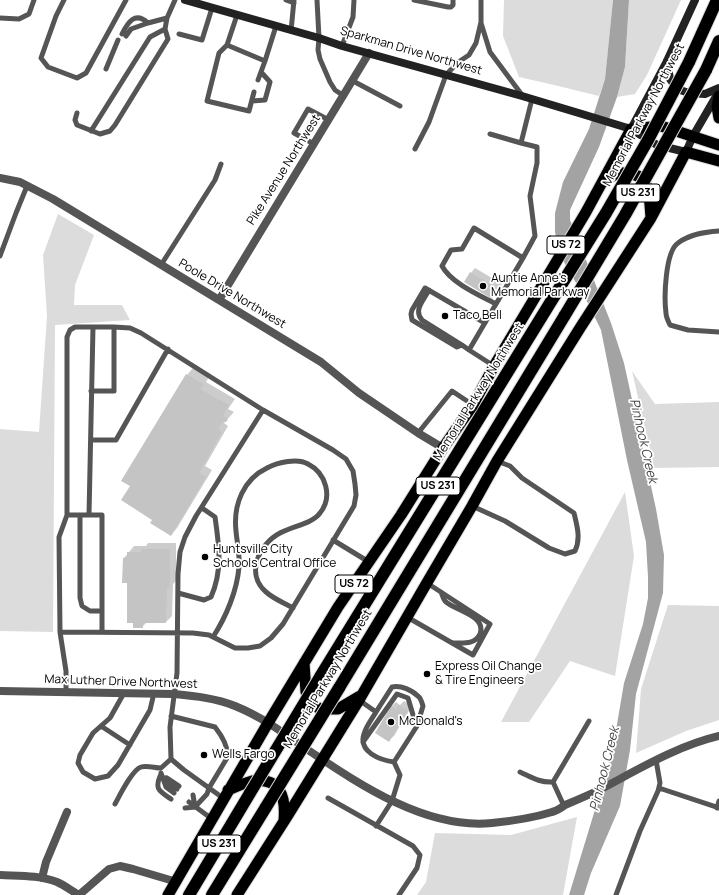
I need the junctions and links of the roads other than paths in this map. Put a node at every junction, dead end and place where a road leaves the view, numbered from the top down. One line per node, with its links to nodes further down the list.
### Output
1 (34, 0): 17 (lane)
2 (64, 0): 3 (lane)
3 (126, 0)
4 (175, 0): 18 (lane)
5 (185, 0): 15 (main road, Sparkman Drive Northwest)
6 (286, 0): 14 (lane)
7 (317, 0): 25 (lane)
8 (354, 0): 29 (lane)
9 (414, 0): 10 (lane)
10 (453, 0)
11 (481, 0): 19 (lane)
12 (695, 0): 32 (main road, Memorial Parkway Northwest)
13 (717, 0): 145 (highway, Memorial Parkway Northwest / US 231, bridge)
14 (294, 2): 23 (lane)
15 (212, 8): 16 (main road, Sparkman Drive Northwest); 24 (lane)
16 (237, 15): 21 (main road, Sparkman Drive Northwest); 28 (lane)
17 (0, 18)
18 (167, 18): 20 (lane); 22 (lane)
19 (480, 22): 35 (lane); 41 (lane)
20 (148, 23): 20 (lane)
21 (276, 26): 23 (main road, Sparkman Drive Northwest); 31 (lane)
22 (165, 29): 50 (lane); 50 (lane)
23 (291, 30): 25 (main road, Sparkman Drive Northwest)
24 (179, 34)
25 (319, 38): 29 (main road, Sparkman Drive Northwest); 40 (lane)
26 (120, 41): 33 (lane)
27 (719, 41): 146 (highway, Memorial Parkway Northwest / US 231, bridge)
28 (227, 45): 31 (lane); 44 (lane)
29 (342, 46): 30 (main road, Sparkman Drive Northwest)
30 (369, 53): 35 (main road, Sparkman Drive Northwest); 37 (street, Pike Avenue Northwest)
31 (265, 60): 34 (lane)
32 (667, 61): 38 (main road); 49 (main road, Memorial Parkway Northwest)
33 (106, 69)
34 (261, 72): 36 (lane); 44 (lane)
35 (446, 75): 41 (main road, Sparkman Drive Northwest); 56 (lane)
36 (258, 80)
37 (353, 81): 40 (street, Pike Avenue Northwest); 45 (lane)
38 (719, 89): 52 (main road)
39 (254, 92): 44 (lane)
40 (344, 96): 48 (street, Pike Avenue Northwest)
41 (522, 96): 43 (main road, Sparkman Drive Northwest)
42 (719, 96): 47 (highway)
43 (532, 99): 49 (main road, Sparkman Drive Northwest); 53 (lane)
44 (252, 101)
45 (400, 106)
46 (77, 114): 50 (lane)
47 (719, 118)
48 (329, 120): 54 (street, Pike Avenue Northwest); 54 (lane)
49 (631, 129): 52 (highway, Sparkman Drive Northwest); 57 (main road, Sparkman Drive Northwest); 61 (highway, US 72)
50 (91, 131)
51 (490, 134): 53 (lane)
52 (693, 136): 55 (highway, Sparkman Drive Northwest); 57 (main road)
53 (521, 143): 66 (lane)
54 (314, 144): 68 (street, Pike Avenue Northwest)
55 (719, 145)
56 (415, 149)
57 (686, 152): 58 (highway); 63 (highway)
58 (719, 161)
59 (221, 164): 67 (lane)
60 (0, 178): 62 (street, Poole Drive Northwest)
61 (602, 183): 63 (highway); 76 (highway, US 72)
62 (27, 186): 65 (lane); 67 (street, Poole Drive Northwest)
63 (651, 218): 83 (highway)
64 (719, 231): 73 (lane)
65 (0, 256)
66 (523, 258): 69 (lane); 69 (lane)
67 (161, 265): 68 (street, Poole Drive Northwest)
68 (219, 300): 80 (street, Poole Drive Northwest)
69 (496, 304): 70 (lane)
70 (485, 323): 75 (lane); 75 (lane)
71 (92, 327): 72 (lane); 77 (lane); 86 (lane)
72 (114, 327): 74 (lane); 77 (lane)
73 (719, 332)
74 (168, 349): 79 (lane); 81 (lane)
75 (469, 350): 76 (lane)
76 (494, 366): 78 (highway, US 72)
77 (92, 391): 81 (lane)
78 (473, 405): 80 (lane); 82 (highway, US 72)
79 (263, 410): 85 (lane); 89 (lane)
80 (418, 433): 82 (street, Poole Drive Northwest)
81 (91, 440): 88 (lane)
82 (443, 448): 90 (highway, US 72)
83 (497, 461): 84 (highway); 84 (lane)
84 (472, 506): 91 (highway)
85 (202, 508): 93 (lane); 93 (lane)
86 (67, 515): 87 (lane); 97 (lane)
87 (80, 515): 88 (lane); 95 (lane)
88 (90, 515): 95 (lane)
89 (333, 540): 90 (lane); 94 (lane)
90 (369, 562): 102 (highway, US 72)
91 (427, 582): 92 (lane); 96 (highway)
92 (441, 592): 101 (lane); 101 (lane)
93 (178, 593): 99 (lane)
94 (293, 608): 100 (lane); 100 (lane)
95 (102, 611): 98 (lane)
96 (407, 617): 101 (lane); 108 (highway)
97 (60, 632): 98 (lane); 104 (lane)
98 (102, 632): 99 (lane)
99 (177, 633): 100 (lane); 107 (lane)
100 (213, 637)
101 (452, 643)
102 (304, 663): 108 (highway); 112 (highway, US 72)
103 (0, 691): 104 (street, Max Luther Drive Northwest)
104 (66, 692): 105 (street, Max Luther Drive Northwest)
105 (124, 693): 106 (street, Max Luther Drive Northwest); 113 (lane)
106 (154, 693): 107 (street, Max Luther Drive Northwest); 117 (lane)
107 (173, 694): 110 (lane); 112 (street, Max Luther Drive Northwest)
108 (360, 698): 109 (lane); 119 (highway)
109 (376, 712): 114 (lane); 116 (lane)
110 (171, 716): 118 (lane); 125 (lane)
111 (589, 722): 124 (lane)
112 (268, 723): 119 (street, Max Luther Drive Northwest); 127 (highway, US 72)
113 (101, 726): 117 (lane); 117 (lane)
114 (417, 726): 116 (lane); 121 (lane)
115 (719, 736): 120 (street, Max Luther Drive Northwest)
116 (363, 743): 121 (lane)
117 (130, 745)
118 (171, 760): 122 (lane); 125 (lane)
119 (323, 760): 129 (street, Max Luther Drive Northwest); 138 (highway)
120 (656, 760): 126 (lane); 133 (street, Max Luther Drive Northwest)
121 (394, 762): 129 (lane)
122 (161, 771): 122 (lane); 132 (lane)
123 (520, 772): 124 (lane)
124 (552, 782): 133 (lane)
125 (209, 788): 127 (lane); 134 (lane)
126 (659, 788): 135 (lane); 149 (lane)
127 (226, 794): 137 (highway, US 72); 138 (highway)
128 (328, 798): 139 (lane)
129 (392, 801): 133 (street, Max Luther Drive Northwest); 139 (lane)
130 (719, 801): 135 (lane)
131 (189, 802): 134 (lane)
132 (115, 804)
133 (564, 806)
134 (195, 807): 137 (lane)
135 (718, 808)
136 (67, 812): 141 (street)
137 (212, 819): 142 (highway, US 72)
138 (284, 823): 147 (highway)
139 (376, 826): 148 (lane)
140 (0, 875): 141 (street)
141 (42, 878): 143 (street)
142 (177, 882): 143 (street); 144 (highway, US 72)
143 (79, 895)
144 (168, 895)
145 (189, 895)
146 (212, 895)
147 (238, 895)
148 (399, 895)
149 (616, 895)

